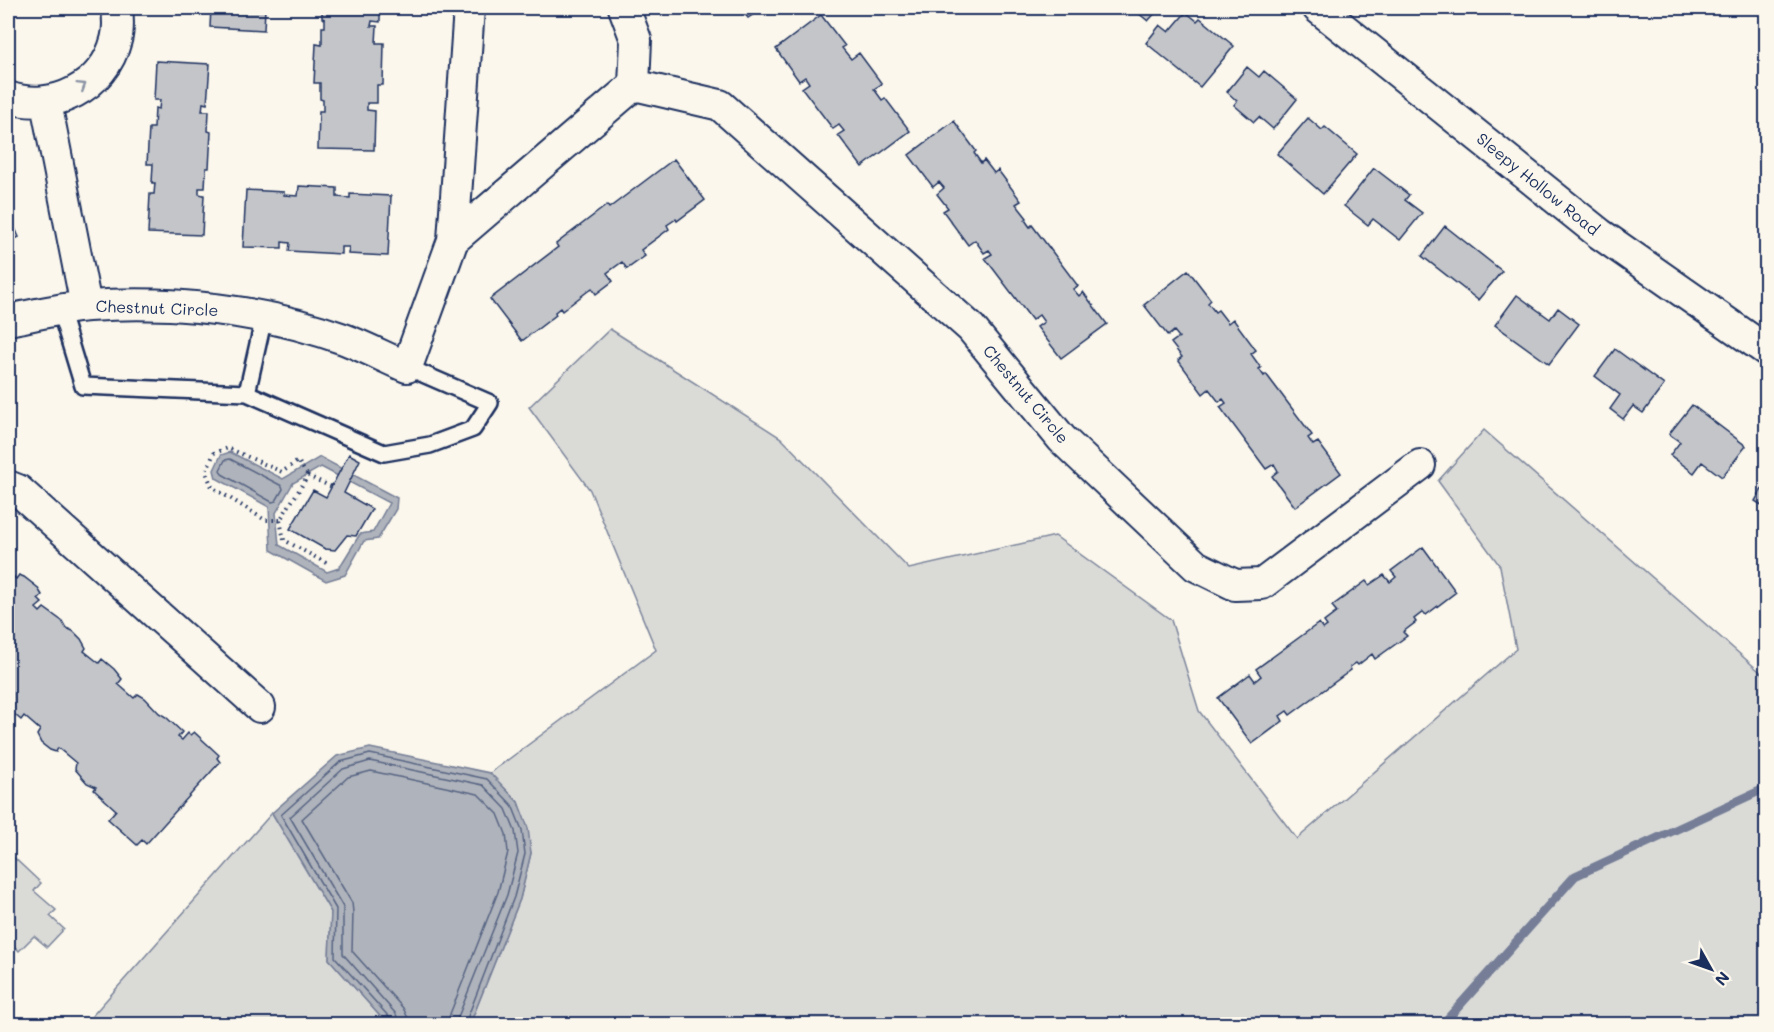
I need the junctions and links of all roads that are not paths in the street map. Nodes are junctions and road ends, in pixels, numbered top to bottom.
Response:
1 (117, 8) edge
2 (469, 8) edge
3 (624, 8) edge
4 (1318, 8) edge
5 (634, 85) junction
6 (8, 97) edge
7 (46, 103) junction
8 (453, 240) junction
9 (73, 308) junction
10 (264, 317) junction
11 (8, 320) edge
12 (1767, 350) edge
13 (406, 367) junction
14 (247, 393) junction
15 (1420, 465) dead end
16 (8, 486) edge
17 (260, 707) dead end

7 -> 1 street
2 - 8 street
3 - 5 street
4 - 12 street, Sleepy Hollow Road
5 - 8 street
5 - 15 street, Chestnut Circle
6 - 7 street
7 - 9 street, Chestnut Circle
8 - 13 street
9 - 10 street, Chestnut Circle
9 - 11 street, Chestnut Circle
9 - 14 lane
10 - 13 street, Chestnut Circle
10 - 14 lane
13 - 14 lane
16 - 17 street

